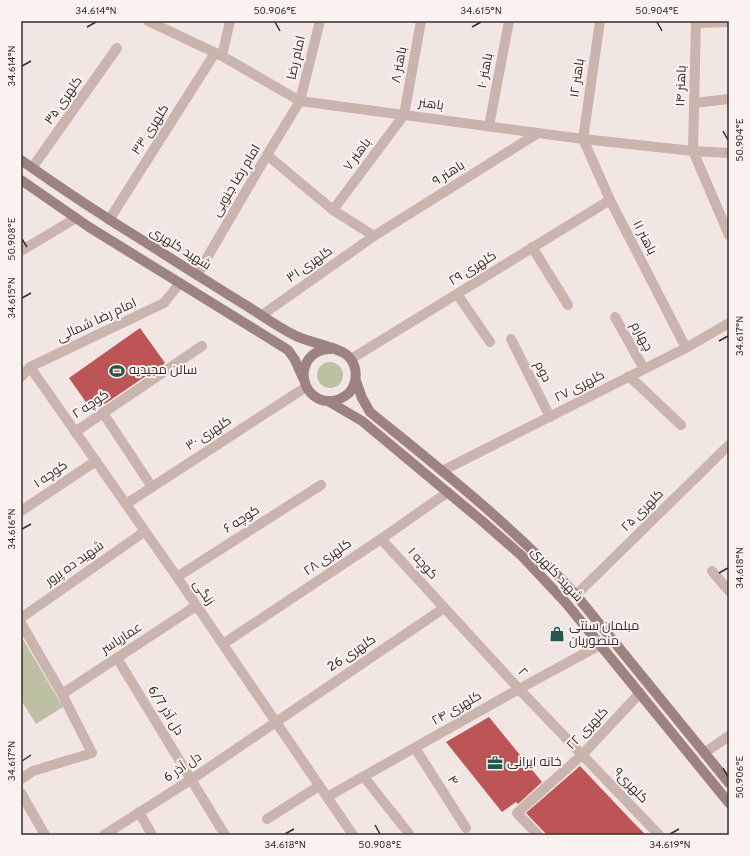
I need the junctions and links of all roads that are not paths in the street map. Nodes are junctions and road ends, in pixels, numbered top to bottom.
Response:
1 (148, 21) edge
2 (230, 21) edge
3 (320, 21) edge
4 (421, 21) edge
5 (509, 21) edge
6 (600, 21) edge
7 (696, 22) edge
8 (729, 22) edge
9 (117, 48) dead end
10 (219, 55) junction
11 (729, 99) edge
12 (300, 101) junction
13 (694, 103) junction
14 (404, 115) junction
15 (489, 126) junction
16 (538, 133) junction
17 (582, 139) junction
18 (693, 152) junction
19 (729, 153) edge
20 (267, 155) junction
21 (21, 160) edge
22 (32, 168) junction
23 (21, 180) edge
24 (610, 200) junction
25 (333, 210) junction
26 (76, 218) junction
27 (109, 220) junction
28 (729, 235) edge
29 (374, 236) junction
30 (532, 247) junction
31 (21, 251) edge
32 (197, 274) junction
33 (180, 283) junction
34 (457, 294) junction
35 (568, 305) dead end
36 (262, 315) junction
37 (615, 317) dead end
38 (729, 323) edge
39 (511, 338) dead end
40 (490, 342) dead end
41 (202, 346) dead end
42 (331, 348) junction
43 (686, 348) junction
44 (351, 359) junction
45 (30, 367) junction
46 (644, 369) junction
47 (629, 376) junction
48 (21, 377) edge
49 (356, 381) junction
50 (305, 382) junction
51 (328, 401) junction
52 (103, 413) junction
53 (550, 417) junction
54 (681, 425) dead end
55 (75, 432) junction
56 (729, 445) edge
57 (96, 460) junction
58 (442, 471) junction
59 (320, 485) dead end
60 (152, 487) junction
61 (448, 492) junction
62 (126, 504) junction
63 (21, 511) edge
64 (144, 532) junction
65 (381, 539) junction
66 (712, 571) dead end
67 (176, 577) junction
68 (729, 591) edge
69 (576, 595) junction
70 (196, 606) junction
71 (444, 608) junction
72 (21, 618) edge
73 (21, 623) edge
74 (223, 644) junction
75 (600, 645) junction
76 (117, 658) junction
77 (519, 689) junction
78 (62, 694) junction
79 (640, 694) junction
80 (275, 721) junction
81 (729, 736) edge
82 (416, 748) junction
83 (704, 753) junction
84 (582, 755) junction
85 (364, 777) junction
86 (192, 778) junction
87 (21, 779) edge
88 (729, 783) edge
89 (319, 786) junction
90 (21, 793) edge
91 (327, 797) junction
92 (729, 803) edge
93 (139, 812) junction
94 (267, 819) dead end
95 (466, 828) dead end
96 (45, 835) edge
97 (104, 835) edge
98 (152, 835) edge
99 (225, 835) edge
100 (353, 835) edge
101 (410, 835) edge
102 (538, 835) edge
103 (659, 835) edge

1 - 10 street, باهنر
2 - 10 street, کلهری ۳۳
3 - 12 street, امام رضا
4 - 14 street, باهنر ۸
5 - 15 street, باهنر ۱۰
6 - 17 street, باهنر ۱۲
7 - 8 street
7 - 13 street, باهنر ۱۴
9 - 22 street, کلهری ۳۵
10 - 12 street, باهنر
10 - 27 street, کلهری ۳۳
11 - 13 street
12 - 14 street, باهنر
12 - 20 street, امام رضا جنوبی
13 - 18 street, باهنر ۱۴
14 - 15 street, باهنر
14 - 25 street, باهنر ۷
15 - 16 street, باهنر
16 - 17 street, باهنر
16 - 29 street, باهنر ۹
17 - 18 street, باهنر
17 - 24 street, باهنر ۱۱
18 - 19 street, باهنر
18 - 28 street
20 - 25 street
20 - 32 street, امام رضا جنوبی
21 - 22 main road, شهید کلهری
22 - 27 main road, شهید کلهری
23 - 26 main road
24 - 30 street, کلهری ۲۹
24 - 43 street, باهنر ۱۱
25 - 29 street
26 - 31 street
26 - 33 main road
27 - 32 main road, شهید کلهری
29 - 36 street, کلهری ۳۱
30 - 34 street, کلهری ۲۹
30 - 35 street
32 - 36 main road, شهید کلهری
33 - 45 street, امام رضا شمالی
33 - 50 main road
34 - 40 street
34 - 44 street, کلهری ۲۹
36 - 42 main road, شهید کلهری
37 - 46 street, چهارم
38 - 43 street, کلهری ۲۷
39 - 53 street, دوم
41 - 52 street, ۲ کوچه
42 - 44 main road
42 - 50 main road
43 - 46 street, کلهری ۲۷
44 - 49 main road
45 - 48 street, امام رضا شمالی
45 - 55 street, زنگی
46 - 47 street, کلهری ۲۷
47 - 53 street, کلهری ۲۷
47 - 54 street
49 - 51 main road
49 - 58 main road, شهید کلهری
50 - 51 main road
50 - 60 street, کلهری ۳۰
51 - 61 main road, شهید کلهری
52 - 55 street, ۲ کوچه
52 - 60 street
53 - 58 street, کلهری ۲۷
55 - 57 street, زنگی
56 - 69 street, کلهری ۲۵
57 - 62 street, زنگی
57 - 63 street, ۱ کوچه
58 - 69 main road, شهید کلهری
59 - 67 street, ۶ کوچه
60 - 62 street, کلهری ۳۰
61 - 65 street, کلهری ۲۸
61 - 75 main road, شهید کلهری
62 - 64 street, زنگی
64 - 67 street, زنگی
64 - 72 street, شهید ده پرور
65 - 71 street, ۱ کوچه
65 - 74 street, کلهری ۲۸
66 - 68 street
67 - 70 street, زنگی
69 - 83 main road, شهید کلهری
70 - 74 street, زنگی
70 - 76 street, عماریاسر
71 - 77 street, ۲
71 - 80 street, کلهری 26
73 - 78 street
74 - 80 street, زنگی
75 - 77 street, کلهری ۲۴
75 - 79 main road, شهید کلهری
76 - 78 street, عماریاسر
76 - 86 street, دل آذر 6/7
77 - 82 street, کلهری ۲۴
77 - 84 street, ۲
78 - 87 street
79 - 84 street, کلهری ۲۲
79 - 92 main road, شهید کلهری
80 - 86 street, دل آذر 6
80 - 89 street, زنگی
81 - 83 street
82 - 85 street, کلهری ۲۴
82 - 95 street, ۴
83 - 88 main road, شهید کلهری
84 - 102 street, کلهری ۲۲
84 - 103 street, کلهری۹
85 - 91 street, کلهری ۲۴
85 - 101 street
86 - 93 street, دل آذر 6
86 - 99 street, دل آذر 6/7
89 - 91 street, زنگی
89 - 94 street
90 - 96 street
91 - 100 street, زنگی
93 - 97 street, دل آذر 6
93 - 98 street

